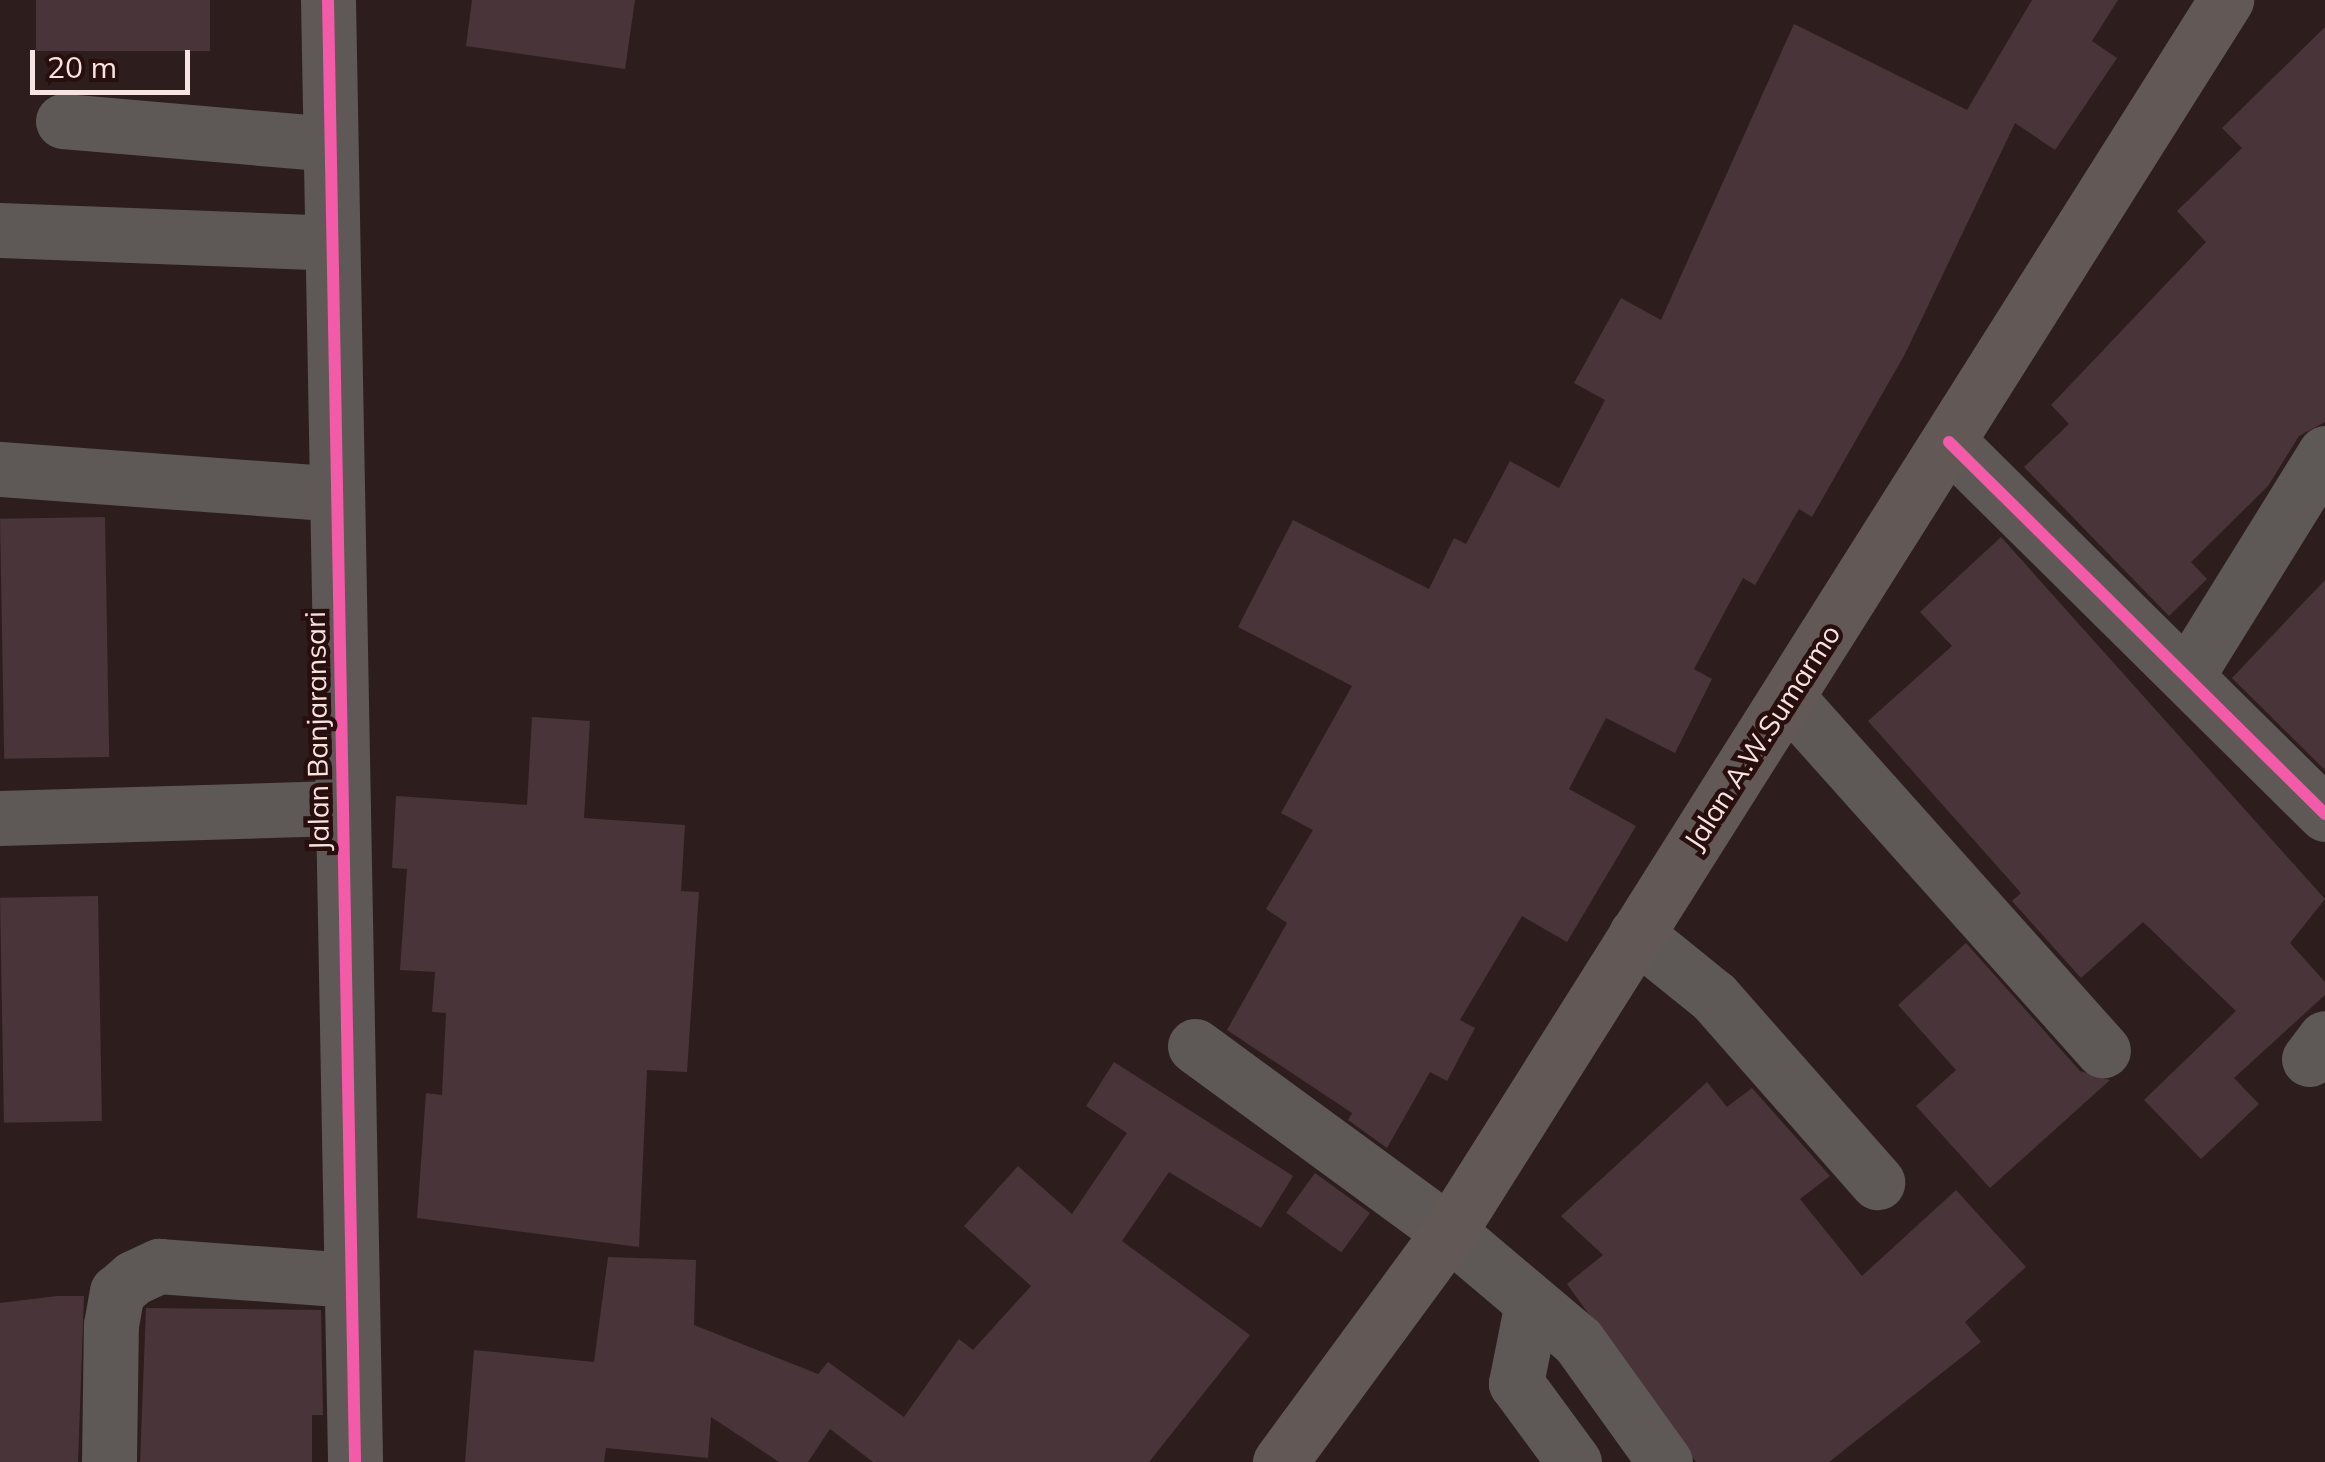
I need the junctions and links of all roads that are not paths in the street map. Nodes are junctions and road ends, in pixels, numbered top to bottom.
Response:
1 (328, 0) edge
2 (2226, 0) edge
3 (64, 121) dead end
4 (330, 144) junction
5 (0, 230) edge
6 (332, 243) junction
7 (1949, 442) junction
8 (2325, 453) edge
9 (0, 469) edge
10 (337, 494) junction
11 (2188, 674) junction
12 (1787, 697) junction
13 (343, 808) junction
14 (2325, 814) edge
15 (0, 818) edge
16 (1636, 934) junction
17 (1195, 1046) dead end
18 (2103, 1050) dead end
19 (1878, 1182) dead end
20 (1450, 1232) junction
21 (351, 1280) junction
22 (1532, 1304) junction
23 (109, 1462) edge
24 (355, 1462) edge
25 (1280, 1462) edge
26 (1574, 1462) edge
27 (1665, 1462) edge

1 - 4 street, Jalan Banjaransari
2 - 7 main road, Jalan A.W.Sumarmo
3 - 4 street
4 - 6 street, Jalan Banjaransari
5 - 6 street
6 - 10 street, Jalan Banjaransari
7 - 11 street
7 - 12 main road, Jalan A.W.Sumarmo
8 - 11 street
9 - 10 street
10 - 13 street, Jalan Banjaransari
11 - 14 street
12 - 16 main road, Jalan A.W.Sumarmo
12 - 18 street
13 - 15 street
13 - 21 street, Jalan Banjaransari
16 - 19 street
16 - 20 main road, Jalan A.W.Sumarmo
17 - 20 street
20 - 22 street
20 - 25 main road, Jalan A.W.Sumarmo
21 - 23 street
21 - 24 street, Jalan Banjaransari
22 - 26 street
22 - 27 street

